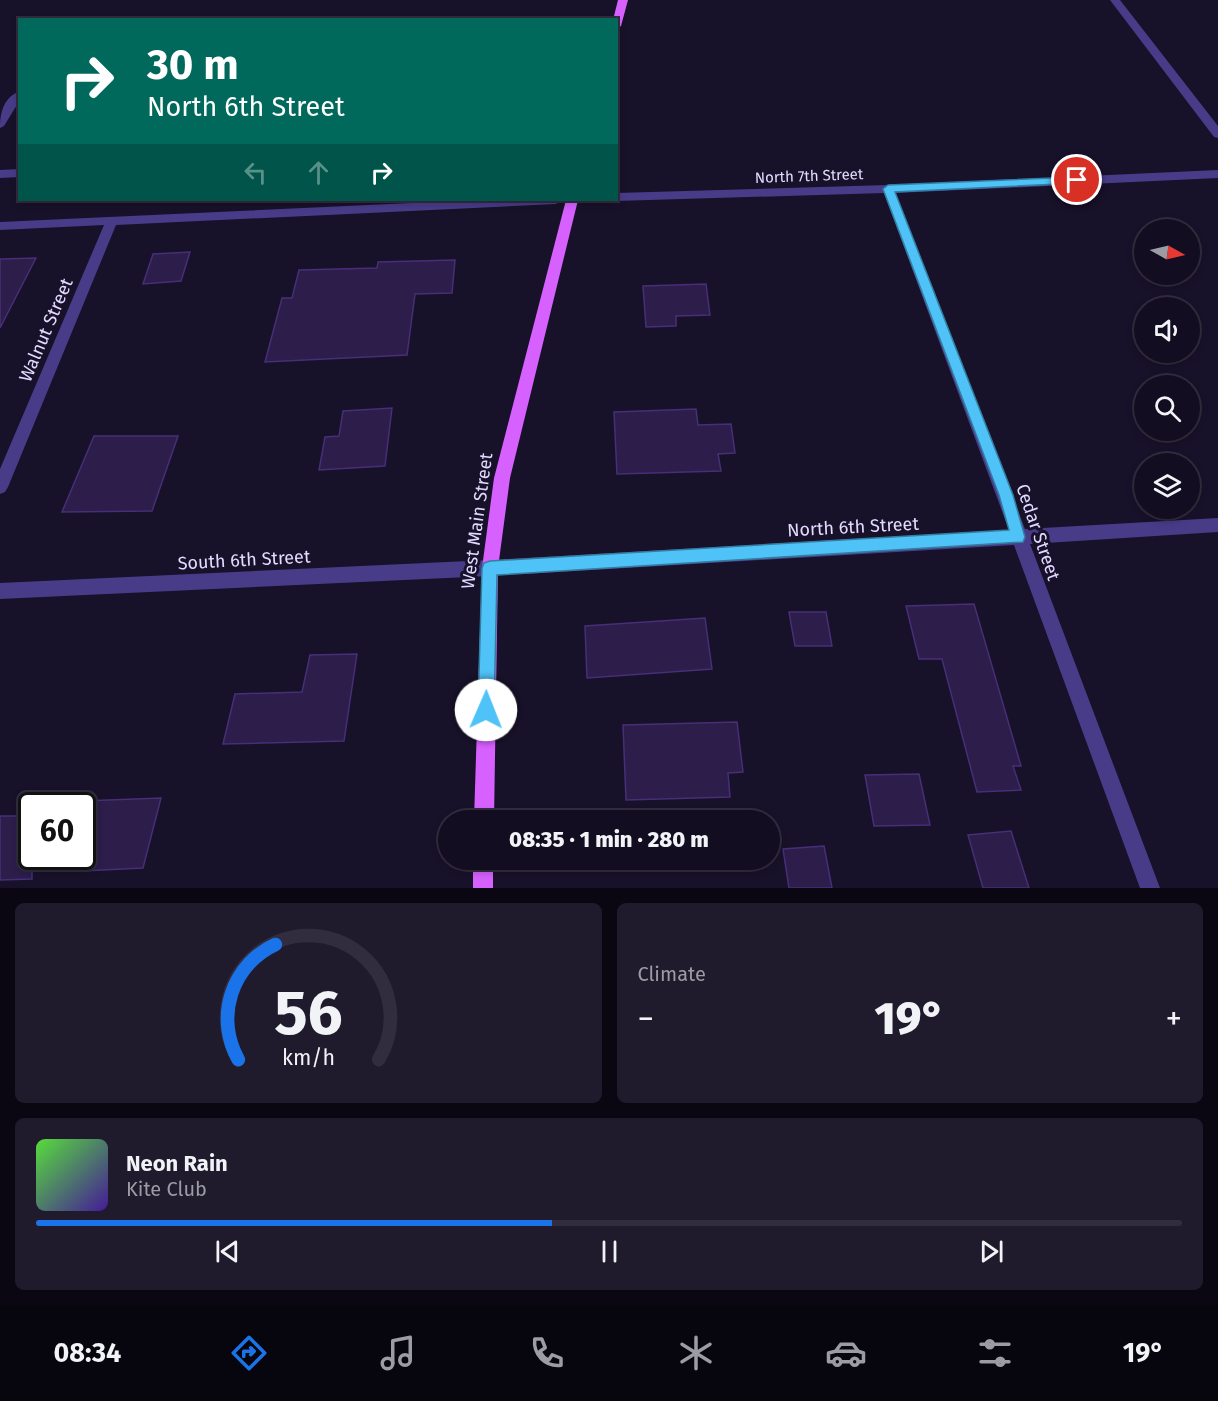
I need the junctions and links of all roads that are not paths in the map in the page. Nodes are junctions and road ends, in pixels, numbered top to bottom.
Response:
1 (623, 0) edge
2 (1115, 0) edge
3 (618, 19) edge
4 (18, 96) edge
5 (0, 124) edge
6 (1218, 134) edge
7 (18, 173) edge
8 (0, 174) edge
9 (1218, 174) edge
10 (888, 189) junction
11 (618, 197) edge
12 (536, 201) edge
13 (572, 201) edge
14 (112, 220) junction
15 (0, 226) edge
16 (0, 487) edge
17 (1218, 525) edge
18 (1018, 537) junction
19 (490, 568) junction
20 (0, 591) edge
21 (484, 810) edge
22 (483, 870) edge
23 (483, 888) edge
24 (1150, 888) edge

1 - 3 main road
2 - 6 street
4 - 5 street
7 - 8 street
9 - 10 street, North 7th Street
10 - 11 street, North 7th Street
10 - 18 street, Cedar Street
12 - 14 street
13 - 19 main road, West Main Street
14 - 15 street
14 - 16 street, Walnut Street
17 - 18 street, North 6th Street
18 - 19 street, North 6th Street
18 - 24 street, Cedar Street
19 - 20 street, South 6th Street
19 - 21 main road, West Main Street
22 - 23 main road

